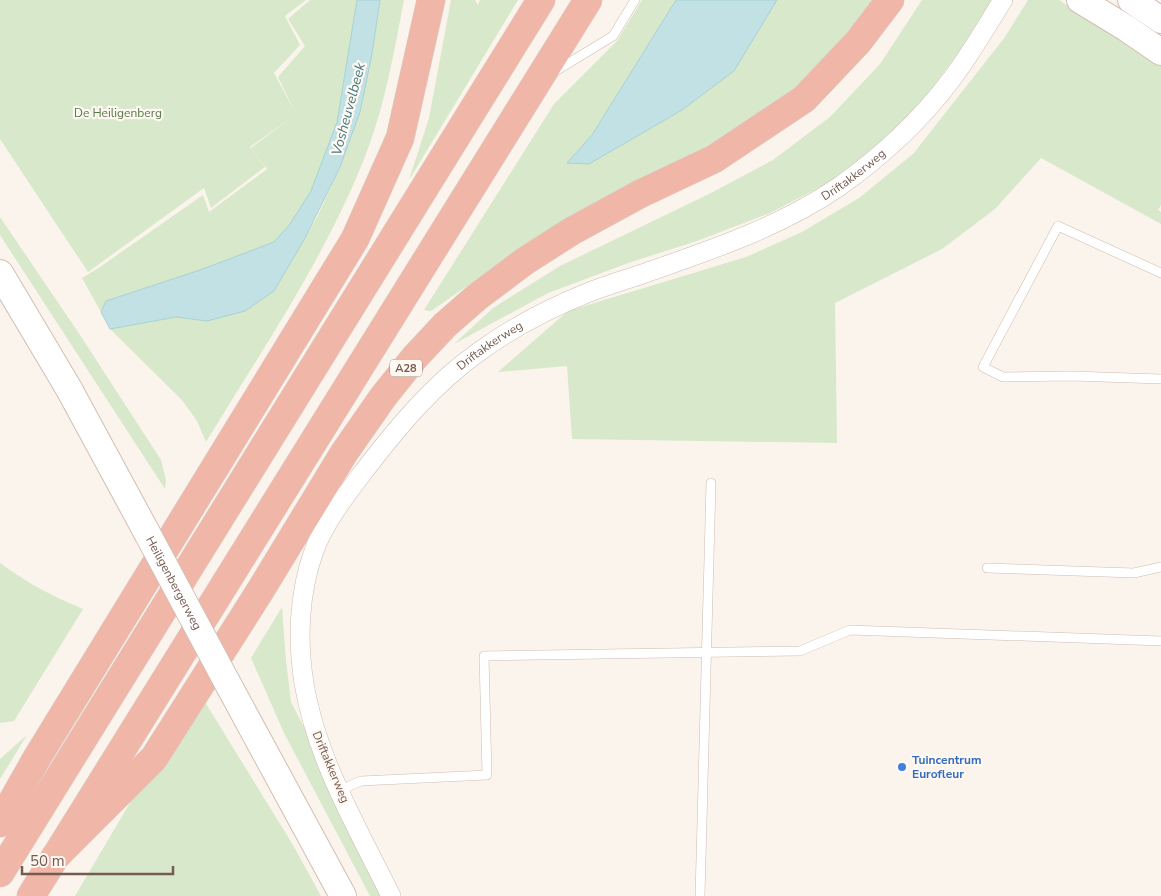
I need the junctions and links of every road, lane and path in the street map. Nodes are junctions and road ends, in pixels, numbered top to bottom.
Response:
1 (431, 0) edge
2 (541, 0) edge
3 (588, 0) edge
4 (635, 0) edge
5 (890, 0) edge
6 (1003, 0) edge
7 (1080, 0) edge
8 (1131, 0) edge
9 (1161, 20) edge
10 (1161, 52) edge
11 (537, 83) junction
12 (0, 273) edge
13 (1161, 273) edge
14 (1161, 379) edge
15 (711, 482) dead end
16 (1161, 567) edge
17 (987, 568) dead end
18 (1161, 641) edge
19 (706, 652) junction
20 (340, 790) junction
21 (0, 823) edge
22 (55, 857) junction
23 (0, 873) edge
24 (31, 896) edge
25 (343, 896) edge
26 (390, 896) edge
27 (700, 896) edge

1 - 21 highway
2 - 23 highway
3 - 11 highway, A28
4 - 11 lane
5 - 22 highway, A28
6 - 20 street, Driftakkerweg
7 - 10 main road
8 - 9 main road
11 - 22 highway, A28
12 - 25 main road, Heiligenbergerweg, bridge
13 - 14 lane
15 - 19 lane
16 - 17 lane
18 - 19 lane
19 - 20 lane
19 - 27 lane
20 - 26 street, Driftakkerweg
22 - 24 highway, A28

